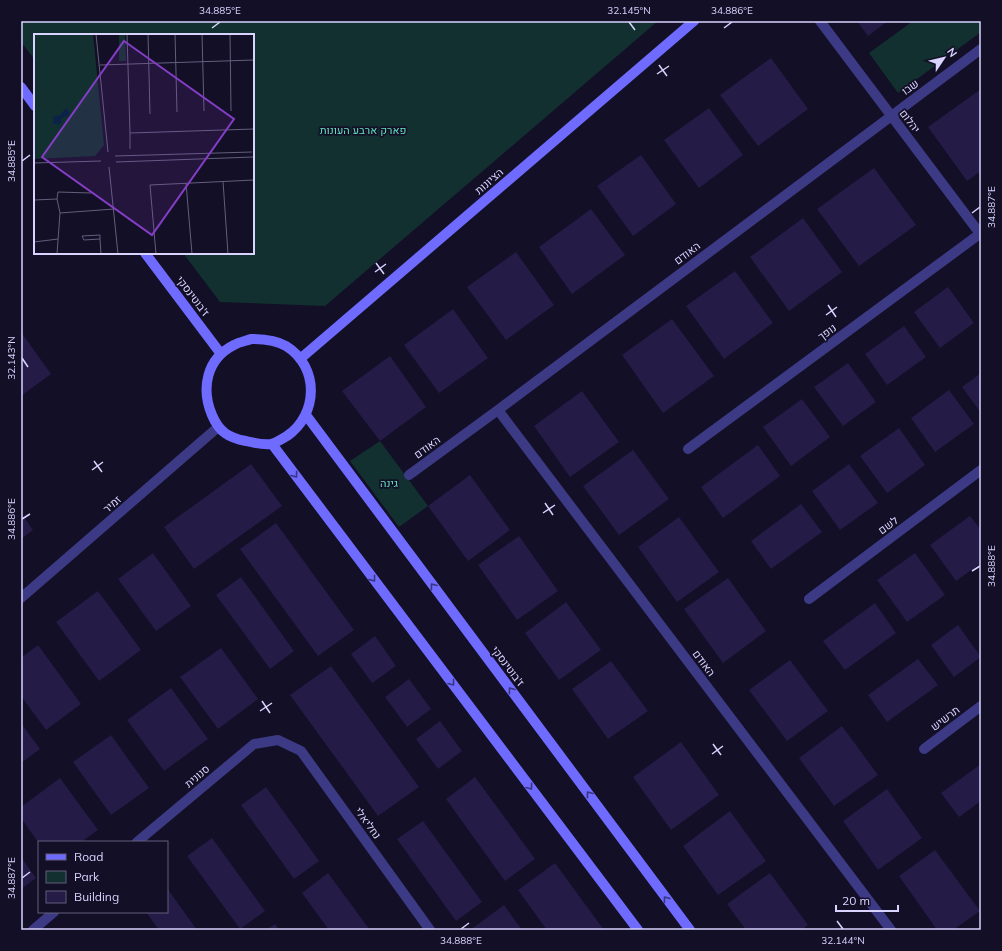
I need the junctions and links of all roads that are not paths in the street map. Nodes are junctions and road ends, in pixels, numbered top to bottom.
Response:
1 (694, 21) edge
2 (820, 21) edge
3 (981, 49) edge
4 (21, 87) edge
5 (34, 105) edge
6 (891, 115) junction
7 (981, 234) edge
8 (146, 254) edge
9 (221, 354) junction
10 (300, 359) junction
11 (498, 410) junction
12 (306, 415) junction
13 (217, 428) junction
14 (272, 444) junction
15 (688, 449) dead end
16 (981, 470) edge
17 (409, 475) dead end
18 (21, 598) edge
19 (809, 599) dead end
20 (981, 706) edge
21 (278, 740) joint
22 (924, 749) dead end
23 (139, 841) edge
24 (53, 913) edge
25 (33, 930) edge
26 (430, 930) edge
27 (638, 930) edge
28 (690, 930) edge
29 (891, 930) edge

1 - 10 street, הציונות
2 - 6 street, יהלום
3 - 6 street, שבו
4 - 5 street
6 - 7 street, יהלום
6 - 11 street, האודם
7 - 15 street, נופך
8 - 9 street, ז'בוטינסקי
9 - 10 street
9 - 13 street
10 - 12 street
11 - 17 street, האודם
11 - 29 street, האודם
12 - 14 street
28 -> 12 street, ז'בוטינסקי
13 - 14 street
13 - 18 street, זמיר
14 -> 27 street
16 - 19 street, לשם
20 - 22 street, תרשיש
21 - 23 street, סנונית
21 - 26 street, נחליאלי
24 - 25 street

